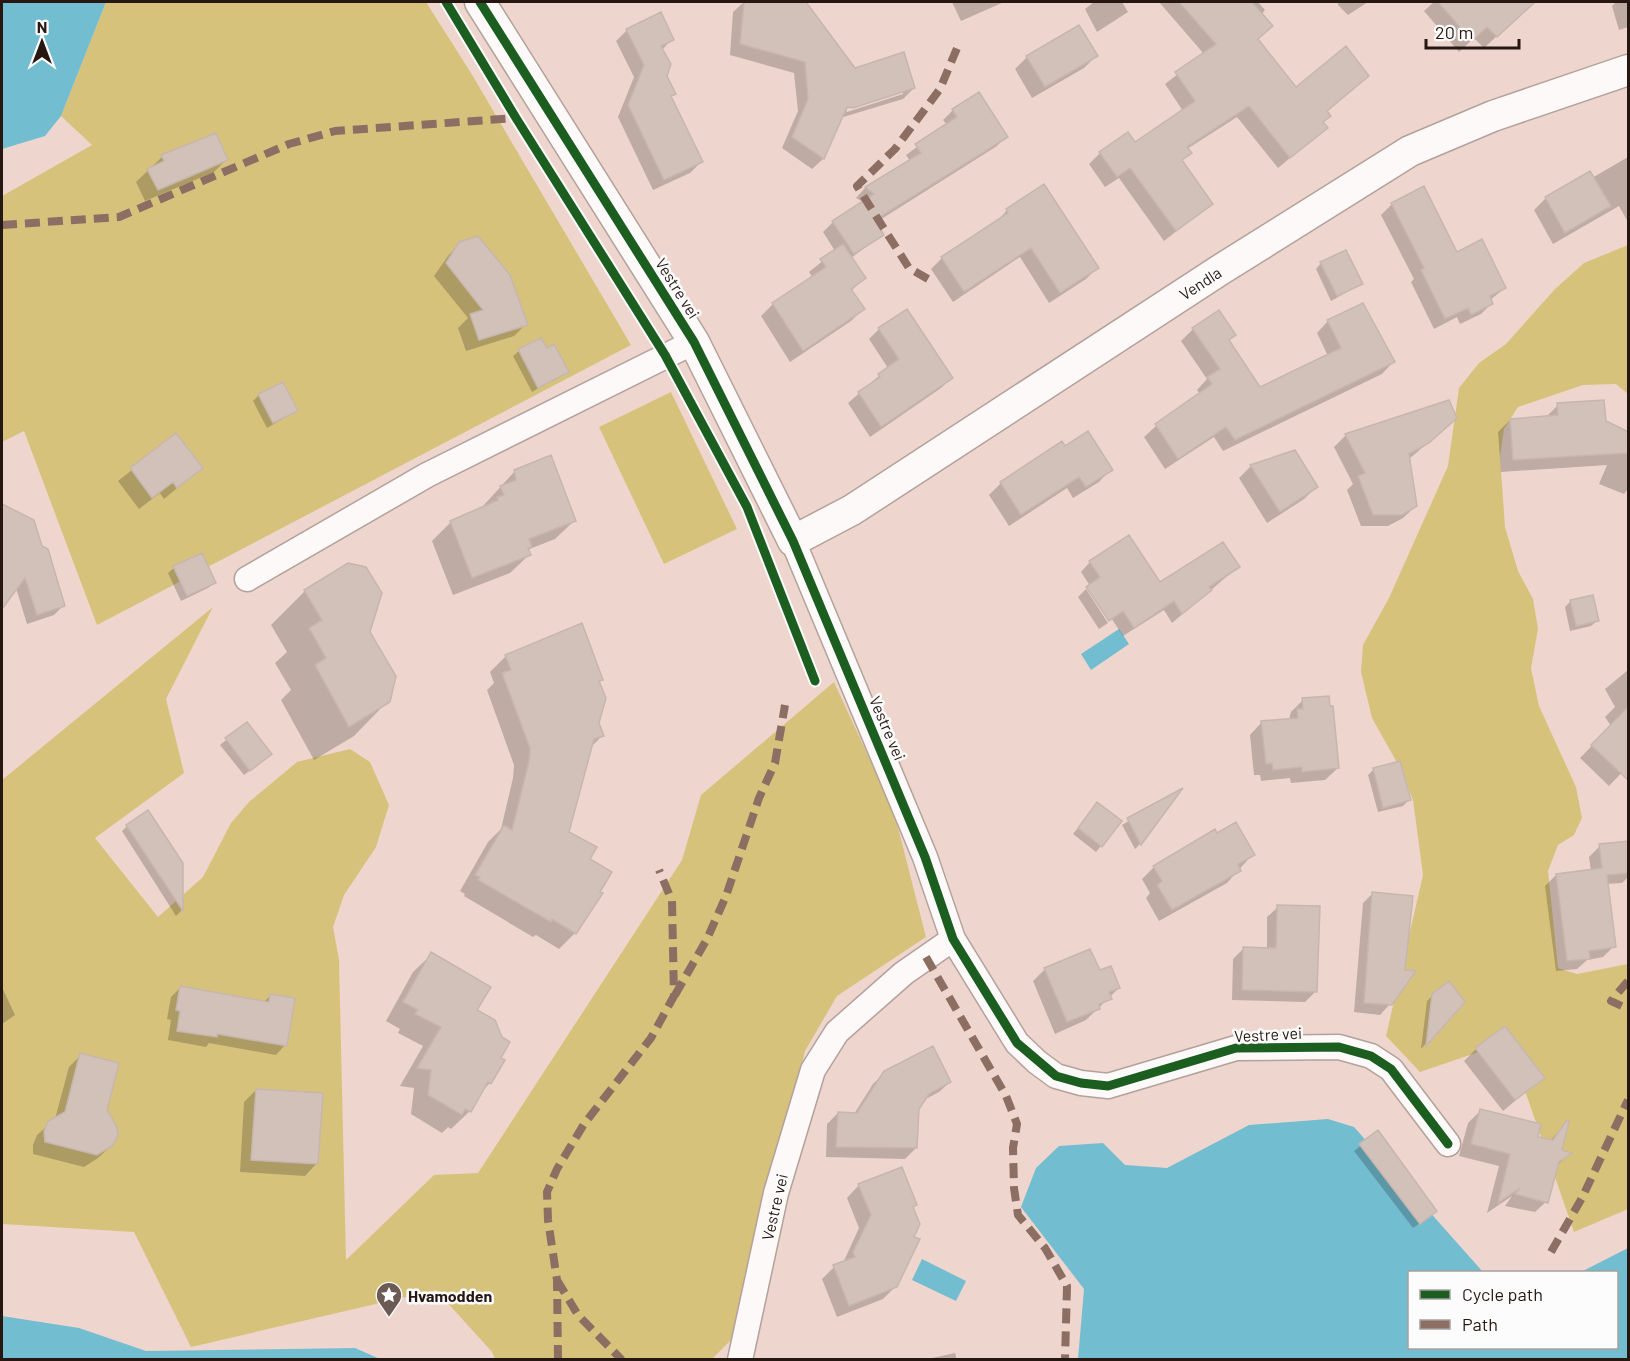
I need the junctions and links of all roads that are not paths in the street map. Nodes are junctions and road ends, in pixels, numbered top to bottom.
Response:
1 (480, 2) edge
2 (1629, 70) edge
3 (694, 342) junction
4 (793, 541) junction
5 (247, 579) dead end
6 (953, 939) junction
7 (1448, 1144) dead end
8 (740, 1359) edge

1 - 3 street, Vestre vei
2 - 4 street, Vendla
3 - 4 street, Vestre vei
3 - 5 street, Vestre vei
4 - 6 street, Vestre vei
6 - 7 street, Vestre vei
6 - 8 street, Vestre vei

